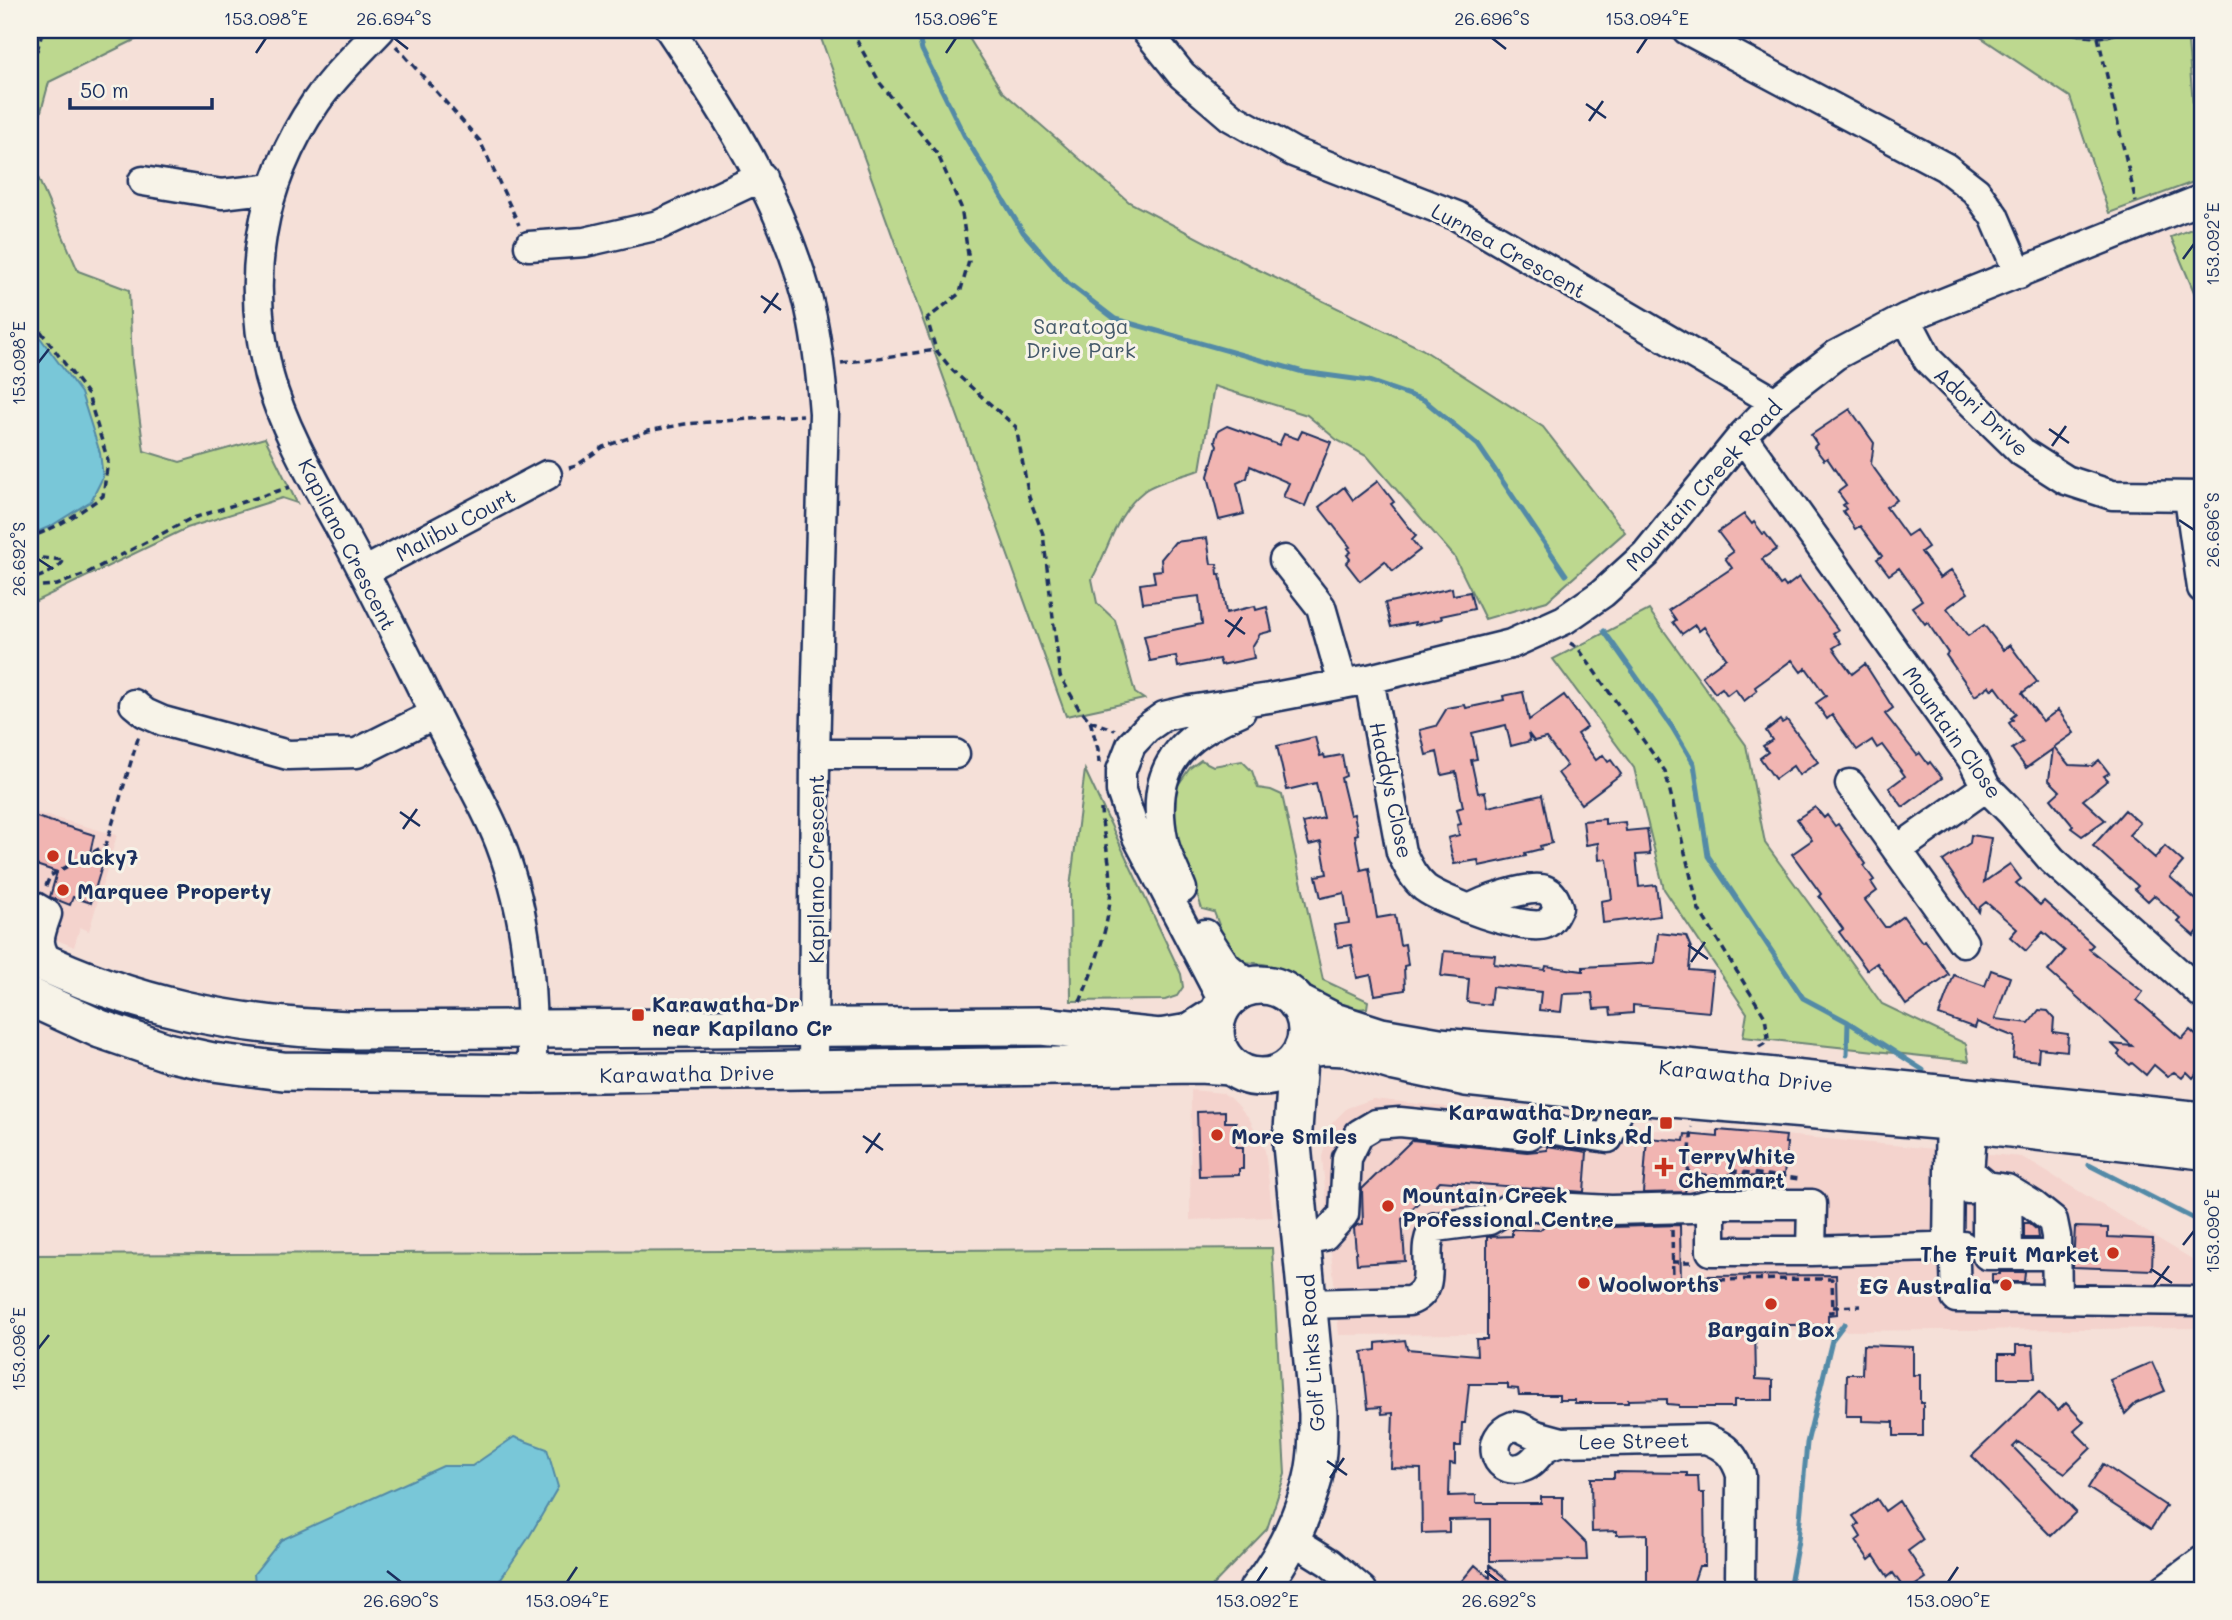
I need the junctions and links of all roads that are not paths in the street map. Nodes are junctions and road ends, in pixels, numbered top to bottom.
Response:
1 (670, 30) edge
2 (1146, 30) edge
3 (1687, 30) edge
4 (385, 35) edge
5 (761, 177) junction
6 (143, 181) dead end
7 (273, 188) junction
8 (222, 194) junction
9 (2202, 199) edge
10 (264, 218) junction
11 (529, 246) road end
12 (2018, 274) junction
13 (1906, 318) junction
14 (1774, 402) junction
15 (1742, 436) junction
16 (547, 475) road end
17 (2196, 497) edge
18 (1284, 561) dead end
19 (364, 572) junction
20 (2202, 588) edge
21 (1356, 682) junction
22 (1269, 698) junction
23 (140, 709) road end
24 (435, 713) junction
25 (815, 754) junction
26 (955, 754) dead end
27 (1850, 784) dead end
28 (1986, 787) junction
29 (1897, 850) junction
30 (30, 904) edge
31 (1470, 909) dead end
32 (1962, 942) dead end
33 (40, 961) edge
34 (2202, 994) edge
35 (30, 997) edge
36 (1231, 1001) junction
37 (1297, 1003) junction
38 (164, 1006) junction
39 (814, 1027) junction
40 (532, 1029) junction
41 (145, 1046) junction
42 (1300, 1054) junction
43 (813, 1071) junction
44 (1245, 1072) junction
45 (532, 1074) junction
46 (1624, 1094) junction
47 (1972, 1109) junction
48 (2202, 1121) edge
49 (1292, 1145) junction
50 (2202, 1150) edge
51 (1976, 1191) junction
52 (1711, 1204) junction
53 (1301, 1240) junction
54 (1811, 1251) junction
55 (1955, 1253) junction
56 (2032, 1255) junction
57 (2057, 1299) junction
58 (2202, 1301) edge
59 (1309, 1304) junction
60 (1562, 1442) dead end
61 (1290, 1538) junction
62 (2202, 1561) edge
63 (1258, 1590) edge
64 (1362, 1590) edge
65 (1737, 1590) edge
66 (2163, 1590) edge

1 - 5 street, Kapilano Crescent
2 - 14 street, Lurnea Crescent
3 - 12 street
4 - 7 street, Kapilano Crescent
5 - 11 street
5 - 25 street, Kapilano Crescent
6 - 8 street
7 - 8 street
7 - 10 street, Kapilano Crescent
8 - 10 street
9 - 12 street, Mountain Creek Road
10 - 19 street, Kapilano Crescent
12 - 13 street, Mountain Creek Road
13 - 14 street, Mountain Creek Road
13 - 17 street, Adori Drive
14 - 15 street, Mountain Creek Road
15 - 21 street, Mountain Creek Road
15 - 28 street, Mountain Close
16 - 19 street, Malibu Court
17 - 20 street
18 - 21 street, Haddys Close
19 - 24 street, Kapilano Crescent
21 - 22 street, Mountain Creek Road
21 - 31 street, Haddys Close
22 - 36 street, Mountain Creek Road
22 - 36 street, Mountain Creek Road
23 - 24 street
24 - 40 street, Kapilano Crescent
25 - 26 street
25 - 39 street, Kapilano Crescent
27 - 29 street
28 - 29 street
28 - 34 street, Mountain Close
29 - 32 street
30 - 33 street
33 - 38 main road
35 - 41 main road, Karawatha Drive
36 - 37 main road
36 - 39 main road
36 - 44 main road
37 - 42 main road
37 - 47 main road, Karawatha Drive
38 - 40 main road
38 - 41 street
39 - 40 main road
39 - 43 street, Kapilano Crescent
40 - 45 street, Kapilano Crescent
41 - 45 main road, Karawatha Drive
42 - 44 main road
42 - 46 main road, Karawatha Drive
42 - 49 main road, Golf Links Road
43 - 44 main road, Karawatha Drive
43 - 45 main road, Karawatha Drive
44 - 49 main road, Golf Links Road
46 - 47 main road, Karawatha Drive
46 - 53 street
47 - 48 main road, Karawatha Drive
47 - 50 main road, Karawatha Drive
47 - 51 street
47 - 51 street
49 - 53 main road, Golf Links Road
51 - 55 street
51 - 56 street
51 - 56 street
52 - 54 street
52 - 54 street
52 - 59 street
53 - 59 main road, Golf Links Road
54 - 55 street
55 - 57 street
56 - 57 street
57 - 58 street
59 - 61 main road, Golf Links Road
60 - 65 street, Lee Street
61 - 63 main road, Golf Links Road
61 - 64 street
62 - 66 street

